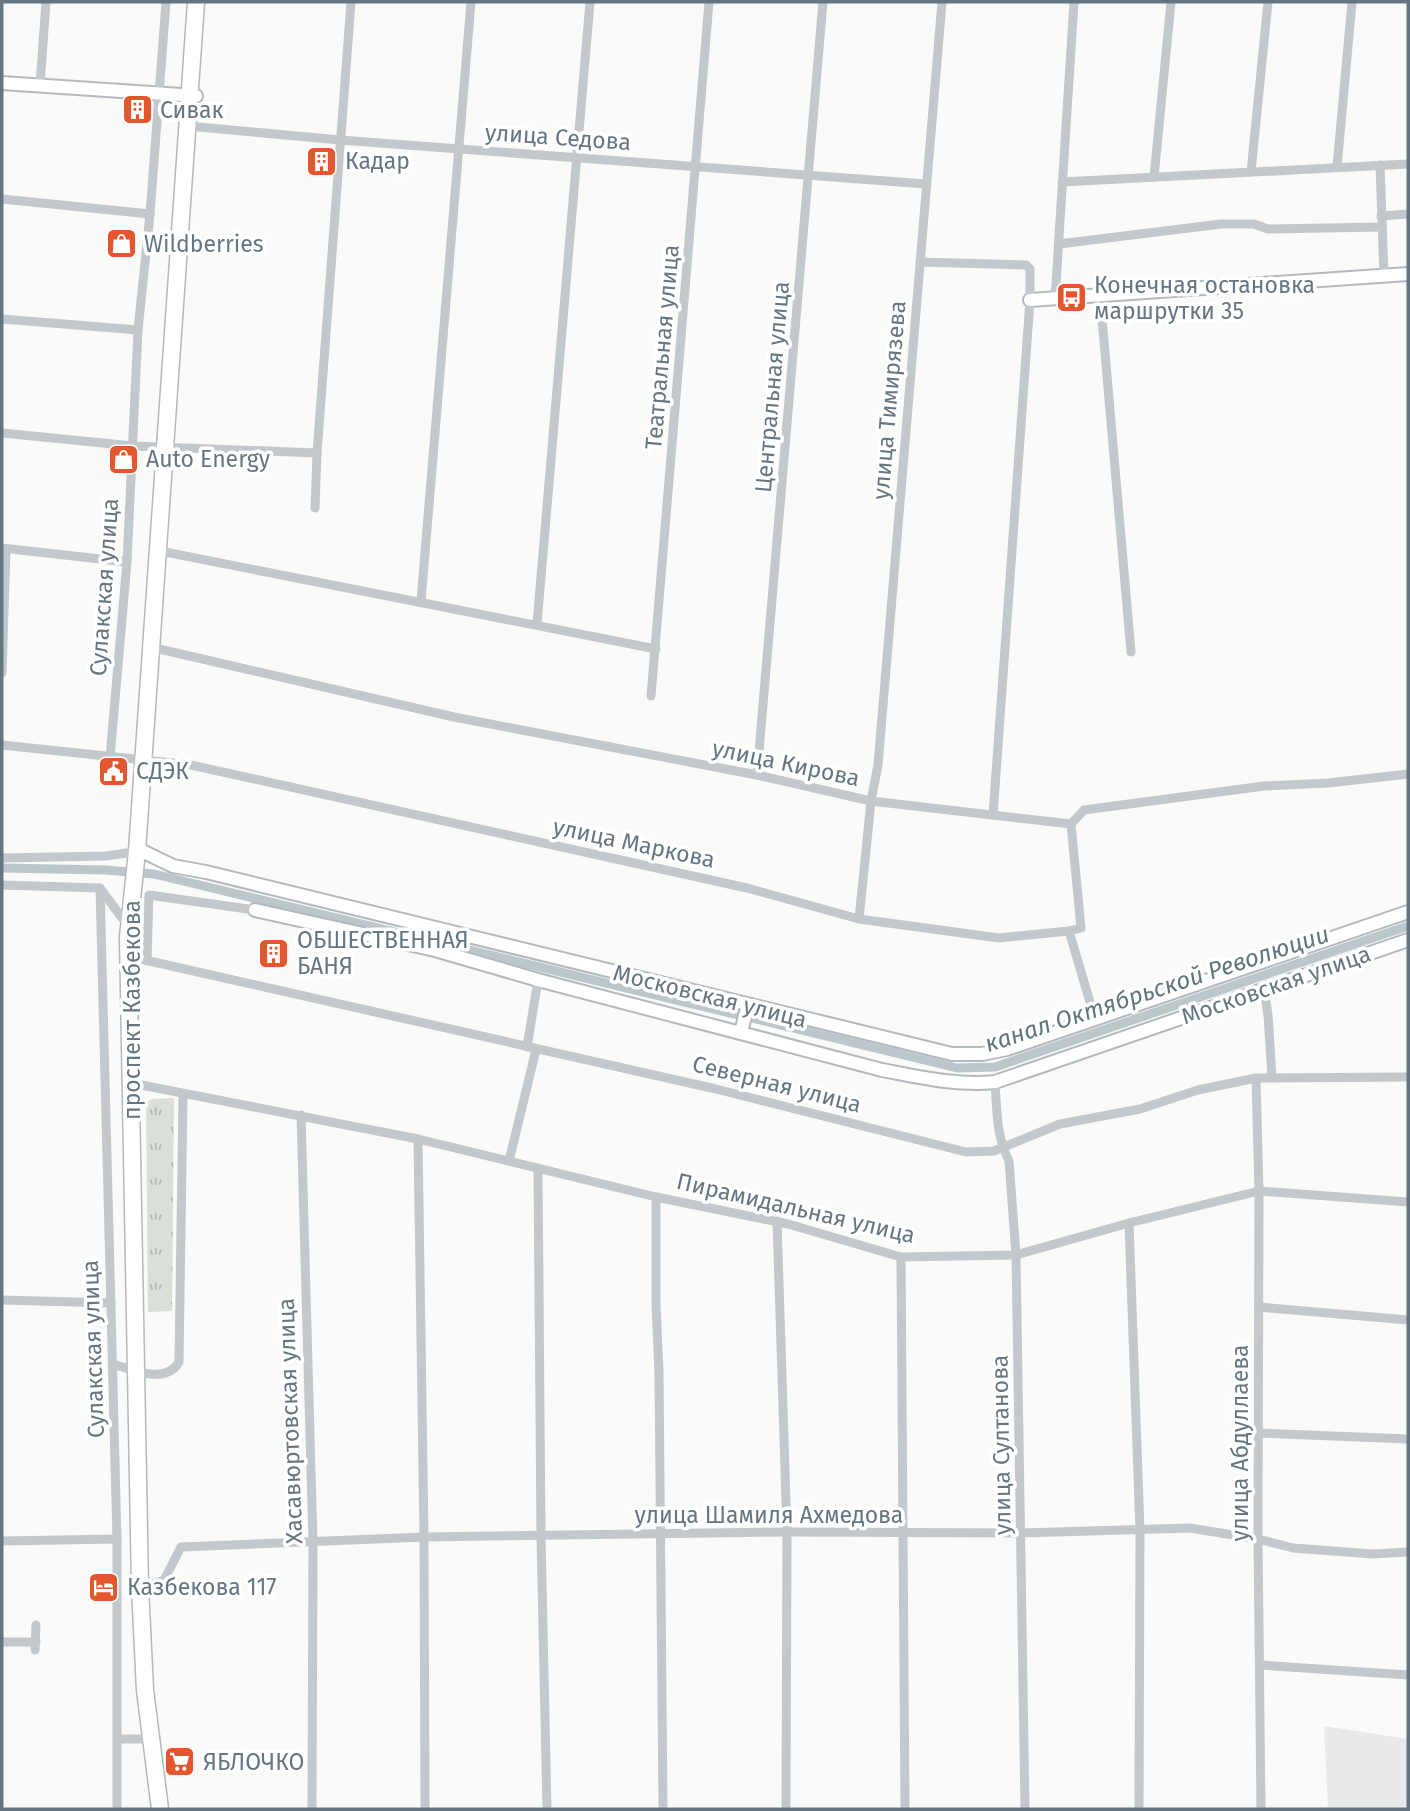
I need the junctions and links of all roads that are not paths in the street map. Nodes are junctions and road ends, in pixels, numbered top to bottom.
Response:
1 (46, 2) edge
2 (166, 2) edge
3 (196, 2) edge
4 (203, 2) edge
5 (351, 2) edge
6 (471, 2) edge
7 (590, 2) edge
8 (709, 2) edge
9 (823, 2) edge
10 (942, 2) edge
11 (1074, 2) edge
12 (1171, 2) edge
13 (1268, 2) edge
14 (1352, 2) edge
15 (2, 83) edge
16 (40, 85) junction
17 (160, 94) junction
18 (193, 96) junction
19 (190, 126) junction
20 (340, 140) junction
21 (460, 149) junction
22 (577, 157) junction
23 (1408, 164) edge
24 (1380, 165) junction
25 (696, 167) junction
26 (1337, 167) junction
27 (1251, 172) junction
28 (809, 176) junction
29 (1154, 177) junction
30 (1062, 182) junction
31 (926, 184) junction
32 (2, 199) edge
33 (150, 214) junction
34 (1408, 214) edge
35 (1381, 216) junction
36 (1382, 227) junction
37 (1059, 244) junction
38 (920, 262) junction
39 (1408, 273) edge
40 (1384, 275) junction
41 (1100, 296) junction
42 (1055, 298) junction
43 (1030, 299) junction
44 (2, 319) edge
45 (138, 330) junction
46 (2, 433) edge
47 (133, 446) junction
48 (168, 447) junction
49 (317, 453) junction
50 (315, 508) dead end
51 (4, 549) edge
52 (165, 552) junction
53 (127, 562) junction
54 (421, 601) junction
55 (537, 624) junction
56 (159, 649) junction
57 (656, 649) junction
58 (1131, 652) dead end
59 (2, 673) edge
60 (651, 696) dead end
61 (2, 745) edge
62 (110, 757) junction
63 (146, 761) junction
64 (1408, 774) edge
65 (757, 775) junction
66 (871, 801) junction
67 (993, 815) junction
68 (1071, 824) junction
69 (2, 858) edge
70 (139, 858) junction
71 (2, 885) edge
72 (100, 888) junction
73 (254, 910) joint
74 (1408, 912) edge
75 (859, 919) junction
76 (133, 921) junction
77 (1069, 932) junction
78 (1408, 940) edge
79 (141, 959) junction
80 (538, 980) junction
81 (1264, 989) junction
82 (748, 1006) junction
83 (1095, 1018) junction
84 (741, 1032) junction
85 (531, 1049) junction
86 (1272, 1077) junction
87 (1408, 1077) edge
88 (1256, 1078) junction
89 (995, 1082) junction
90 (134, 1084) junction
91 (183, 1095) junction
92 (300, 1115) junction
93 (418, 1139) junction
94 (1002, 1148) junction
95 (509, 1161) junction
96 (538, 1168) junction
97 (1259, 1191) junction
98 (656, 1196) junction
99 (1408, 1202) edge
100 (776, 1221) junction
101 (1129, 1223) junction
102 (1016, 1255) junction
103 (901, 1257) junction
104 (2, 1300) edge
105 (111, 1303) junction
106 (1259, 1307) junction
107 (1408, 1320) edge
108 (113, 1364) junction
109 (140, 1373) junction
110 (1259, 1433) junction
111 (1408, 1439) edge
112 (1140, 1531) junction
113 (787, 1532) junction
114 (1022, 1533) junction
115 (660, 1534) junction
116 (904, 1534) junction
117 (424, 1537) junction
118 (541, 1537) junction
119 (117, 1539) junction
120 (1258, 1539) junction
121 (2, 1541) edge
122 (313, 1542) junction
123 (1408, 1552) edge
124 (149, 1586) junction
125 (36, 1625) dead end
126 (2, 1642) edge
127 (1260, 1665) junction
128 (1408, 1675) edge
129 (118, 1739) junction
130 (144, 1739) dead end
131 (117, 1809) edge
132 (160, 1809) edge
133 (166, 1809) edge
134 (312, 1809) edge
135 (425, 1809) edge
136 (547, 1809) edge
137 (663, 1809) edge
138 (786, 1809) edge
139 (905, 1809) edge
140 (1025, 1809) edge
141 (1139, 1809) edge
142 (1261, 1809) edge

1 - 16 street
2 - 17 street, Сулакская улица
3 - 18 highway, проспект Казбекова
4 - 18 highway, проспект Казбекова
5 - 20 street
6 - 21 street
7 - 22 street
8 - 25 street, Театральная улица
9 - 28 street, Центральная улица
10 - 31 street, улица Тимирязева
11 - 30 street
12 - 29 street
13 - 27 street
14 - 26 street
15 - 16 main road
16 - 17 main road
17 - 18 main road
17 - 33 street, Сулакская улица
18 - 19 highway, проспект Казбекова
19 - 20 street, улица Седова
19 - 48 highway, проспект Казбекова
20 - 21 street, улица Седова
20 - 49 street
21 - 22 street, улица Седова
21 - 54 street
22 - 25 street, улица Седова
22 - 55 street
23 - 24 street
24 - 26 street
24 - 35 street
25 - 28 street, улица Седова
25 - 57 street, Театральная улица
26 - 27 street
27 - 29 street
28 - 31 street, улица Седова
28 - 65 street, Центральная улица
29 - 30 street
30 - 37 street
31 - 38 street, улица Тимирязева
32 - 33 street
33 - 45 street, Сулакская улица
34 - 35 street
35 - 36 street
36 - 37 street
36 - 40 street
37 - 42 street
38 - 43 street
38 - 66 street, улица Тимирязева
39 - 40 main road
40 - 41 main road
41 - 42 main road
41 - 58 street
42 - 43 main road
43 - 67 street
44 - 45 street
45 - 47 street, Сулакская улица
46 - 47 street
47 - 48 street
47 - 53 street, Сулакская улица
48 - 49 street
48 - 52 highway, проспект Казбекова
48 - 63 highway, проспект Казбекова
49 - 50 street
51 - 53 street
51 - 59 street
52 - 54 street
52 - 56 highway, проспект Казбекова
53 - 62 street, Сулакская улица
54 - 55 street
55 - 57 street
56 - 63 highway, проспект Казбекова
56 - 65 street, улица Кирова
57 - 60 street, Театральная улица
61 - 62 street, улица Маркова
62 - 63 street, улица Маркова
63 - 70 highway, проспект Казбекова
63 - 75 street, улица Маркова
64 - 68 street
65 - 66 street, улица Кирова
66 - 67 street, улица Кирова
66 - 75 street, улица Тимирязева
67 - 68 street, улица Кирова
68 - 77 street
69 - 70 street
70 - 76 highway, проспект Казбекова
70 - 82 main road, Московская улица
71 - 72 street
72 - 76 street
72 - 105 street, Сулакская улица
73 - 79 street, Московская улица
73 - 80 main road, Московская улица
74 - 83 main road, Московская улица
75 - 77 street, улица Маркова
76 - 79 highway, проспект Казбекова
76 - 90 highway, проспект Казбекова
77 - 83 street
78 - 81 main road, Московская улица
79 - 85 street, Северная улица
79 - 90 highway, проспект Казбекова
80 - 84 main road, Московская улица
80 - 85 street
81 - 86 street
81 - 89 main road, Московская улица
82 - 83 main road, Московская улица
82 - 84 main road
84 - 89 main road, Московская улица
85 - 94 street, Северная улица
85 - 95 street
86 - 87 street, Северная улица
86 - 88 street, Северная улица
88 - 94 street, Северная улица
88 - 97 street, улица Абдуллаева
89 - 94 street, улица Султанова
90 - 91 street, Пирамидальная улица
90 - 109 highway, проспект Казбекова
91 - 92 street, Пирамидальная улица
91 - 109 street
92 - 93 street, Пирамидальная улица
92 - 122 street, Хасавюртовская улица
93 - 95 street, Пирамидальная улица
93 - 117 street
94 - 102 street, улица Султанова
95 - 96 street, Пирамидальная улица
96 - 98 street, Пирамидальная улица
96 - 118 street
97 - 99 street, Пирамидальная улица
97 - 101 street, Пирамидальная улица
97 - 106 street, улица Абдуллаева
98 - 100 street, Пирамидальная улица
98 - 115 street
100 - 103 street, Пирамидальная улица
100 - 113 street
101 - 102 street, Пирамидальная улица
101 - 112 street
102 - 103 street, Пирамидальная улица
102 - 114 street, улица Султанова
103 - 116 street
104 - 105 street
105 - 108 street, Сулакская улица
106 - 107 street
106 - 110 street, улица Абдуллаева
108 - 109 street
108 - 119 street, Сулакская улица
109 - 124 highway, проспект Казбекова
109 - 132 highway, проспект Казбекова
110 - 111 street
110 - 120 street, улица Абдуллаева
112 - 114 street, улица Шамиля Ахмедова
112 - 120 street, улица Шамиля Ахмедова
112 - 141 street
113 - 115 street, улица Шамиля Ахмедова
113 - 116 street, улица Шамиля Ахмедова
113 - 138 street
114 - 116 street, улица Шамиля Ахмедова
114 - 140 street, улица Султанова
115 - 118 street, улица Шамиля Ахмедова
115 - 137 street
116 - 139 street
117 - 118 street, улица Шамиля Ахмедова
117 - 122 street, улица Шамиля Ахмедова
117 - 135 street
118 - 136 street
119 - 121 street
119 - 129 street, Сулакская улица
120 - 123 street, улица Шамиля Ахмедова
120 - 127 street, улица Абдуллаева
122 - 124 street, улица Шамиля Ахмедова
122 - 134 street, Хасавюртовская улица
124 - 133 highway, проспект Казбекова
125 - 126 street
127 - 128 street
127 - 142 street, улица Абдуллаева
129 - 130 street
129 - 131 street, Сулакская улица

